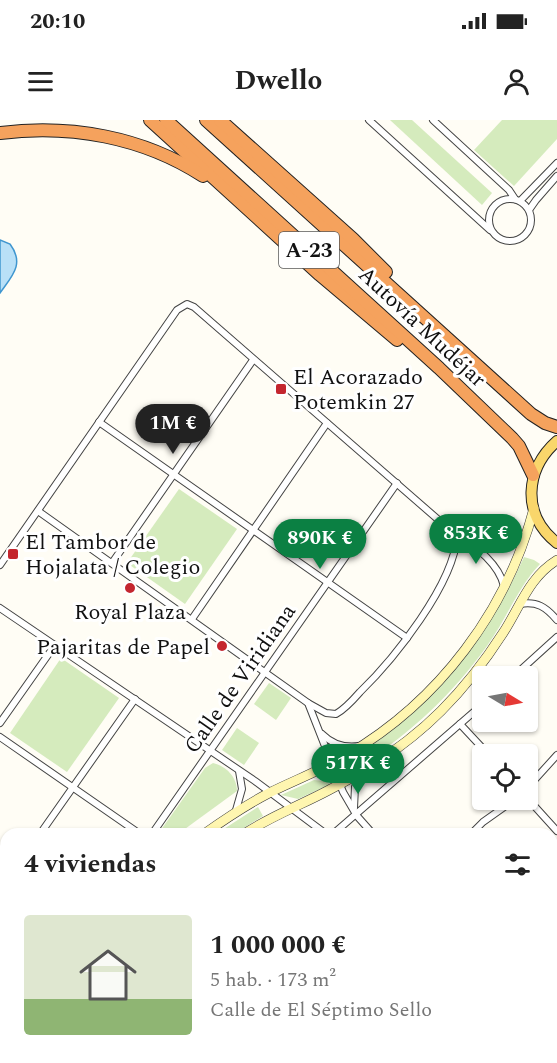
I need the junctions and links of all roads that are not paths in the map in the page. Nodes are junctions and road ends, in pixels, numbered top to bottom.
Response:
1 (150, 120) edge
2 (166, 120) edge
3 (206, 120) edge
4 (220, 120) edge
5 (369, 120) edge
6 (433, 120) edge
7 (0, 133) edge
8 (557, 163) edge
9 (557, 176) edge
10 (518, 200) junction
11 (529, 210) junction
12 (251, 212) junction
13 (490, 230) junction
14 (439, 330) junction
15 (254, 360) junction
16 (451, 381) junction
17 (99, 422) junction
18 (327, 423) junction
19 (557, 427) edge
20 (557, 441) edge
21 (174, 475) junction
22 (533, 475) junction
23 (397, 483) junction
24 (534, 507) junction
25 (38, 511) junction
26 (254, 530) junction
27 (457, 536) junction
28 (557, 543) edge
29 (557, 560) edge
30 (112, 563) junction
31 (0, 565) edge
32 (327, 581) junction
33 (504, 587) junction
34 (520, 604) junction
35 (0, 608) edge
36 (192, 619) junction
37 (557, 620) edge
38 (407, 638) junction
39 (557, 638) edge
40 (55, 645) junction
41 (525, 666) edge
42 (265, 671) junction
43 (135, 699) junction
44 (308, 703) junction
45 (472, 714) edge
46 (0, 723) edge
47 (460, 724) junction
48 (320, 732) junction
49 (0, 737) edge
50 (479, 744) edge
51 (363, 745) junction
52 (210, 751) junction
53 (557, 755) edge
54 (332, 764) junction
55 (239, 770) junction
56 (361, 772) junction
57 (538, 776) edge
58 (340, 784) junction
59 (73, 788) junction
60 (270, 793) junction
61 (291, 807) junction
62 (500, 810) edge
63 (538, 810) edge
64 (235, 813) junction
65 (355, 814) junction
66 (44, 828) edge
67 (131, 828) edge
68 (156, 828) edge
69 (213, 828) edge
70 (254, 828) edge
71 (318, 828) edge
72 (340, 828) edge
73 (368, 828) edge
74 (477, 828) edge
75 (554, 828) edge

1 - 12 highway
2 - 16 highway, Autovía Mudéjar / A-23
3 - 14 highway, Autovía Mudéjar / A-23
4 - 14 highway
5 - 13 street
6 - 10 street
7 - 12 highway
8 - 10 street
9 - 11 street
10 - 11 street
10 - 13 street
11 - 13 street
12 - 16 highway
14 - 19 highway, Autovía Mudéjar / A-23
15 - 17 street
15 - 18 street
15 - 21 street
16 - 22 highway, Autovía Mudéjar / A-23
17 - 21 street
17 - 25 street
18 - 23 street
18 - 26 street
20 - 22 main road
21 - 26 street
21 - 30 street
22 - 24 main road, A-23
23 - 27 street
23 - 32 street, Calle de Viridiana
24 - 28 main road, A-23
24 - 33 main road
25 - 30 street
25 - 31 street
26 - 32 street
26 - 36 street
27 - 33 street
27 - 38 street
29 - 34 main road
30 - 36 street
32 - 38 street
32 - 42 street, Calle de Viridiana
33 - 51 main road
34 - 37 street
34 - 56 main road
35 - 40 street
36 - 42 street
38 - 44 street
39 - 41 street
40 - 43 street
40 - 46 street
42 - 44 street
42 - 52 street, Calle de Viridiana
43 - 52 street
43 - 59 street
44 - 48 street
45 - 47 street
47 - 50 street
47 - 65 street
48 - 51 street
48 - 54 street
49 - 59 street
51 - 54 main road
52 - 55 street
52 - 68 street, Calle de Viridiana
53 - 57 street
54 - 58 street
54 - 60 main road
55 - 60 street
55 - 64 street
56 - 58 main road
56 - 65 street
58 - 61 main road
58 - 65 street
59 - 66 street
59 - 67 street
60 - 61 street
60 - 64 main road
61 - 70 main road
61 - 71 street
62 - 74 street
63 - 75 street
64 - 69 main road
65 - 72 street
65 - 73 street

